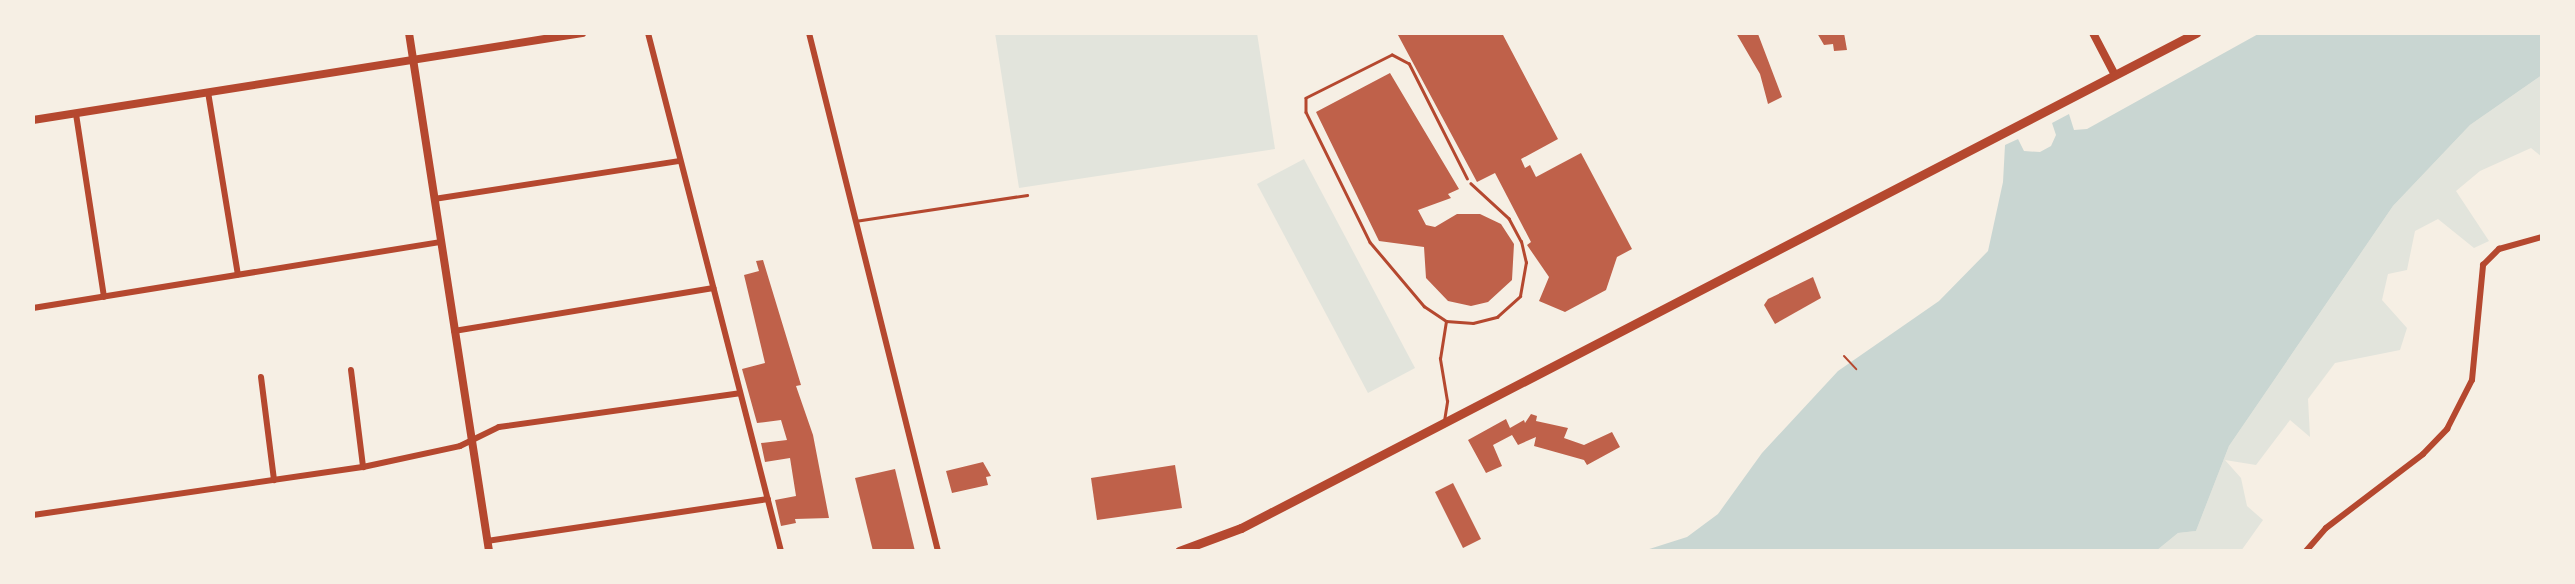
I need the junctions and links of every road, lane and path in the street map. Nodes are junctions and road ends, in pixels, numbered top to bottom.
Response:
1 (409, 33) edge
2 (582, 33) edge
3 (648, 33) edge
4 (809, 33) edge
5 (2093, 33) edge
6 (2196, 33) edge
7 (413, 60) junction
8 (2115, 75) junction
9 (208, 92) junction
10 (76, 114) junction
11 (33, 120) edge
12 (680, 161) junction
13 (1467, 179) dead end
14 (1471, 184) dead end
15 (1027, 195) dead end
16 (434, 199) junction
17 (855, 221) junction
18 (2542, 237) edge
19 (440, 242) junction
20 (238, 275) junction
21 (713, 288) junction
22 (104, 297) junction
23 (33, 308) edge
24 (1446, 321) junction
25 (454, 331) junction
26 (1844, 356) dead end
27 (1856, 369) dead end
28 (351, 370) dead end
29 (261, 377) dead end
30 (740, 393) junction
31 (1443, 424) junction
32 (472, 439) junction
33 (363, 467) junction
34 (274, 480) junction
35 (768, 499) junction
36 (33, 515) edge
37 (487, 541) junction
38 (489, 551) edge
39 (781, 551) edge
40 (938, 551) edge
41 (1179, 551) edge
42 (2306, 551) edge

1 - 7 street
2 - 7 street
3 - 12 street
4 - 17 street
5 - 8 street
6 - 8 main road
7 - 9 street
7 - 16 street
8 - 31 main road
9 - 10 street
9 - 20 street
10 - 11 street
10 - 22 street
12 - 16 street
12 - 21 street
13 - 24 lane
14 - 24 lane
15 - 17 lane
16 - 19 street
17 - 40 street
18 - 42 street
19 - 20 street
19 - 25 street
20 - 22 street
21 - 25 street
21 - 30 street
22 - 23 street
24 - 31 lane
25 - 32 street
26 - 27 path
28 - 33 street
29 - 34 street
30 - 32 street
30 - 35 street
31 - 41 main road
32 - 33 street
32 - 37 street
33 - 34 street
34 - 36 street
35 - 37 street
35 - 39 street
37 - 38 street

